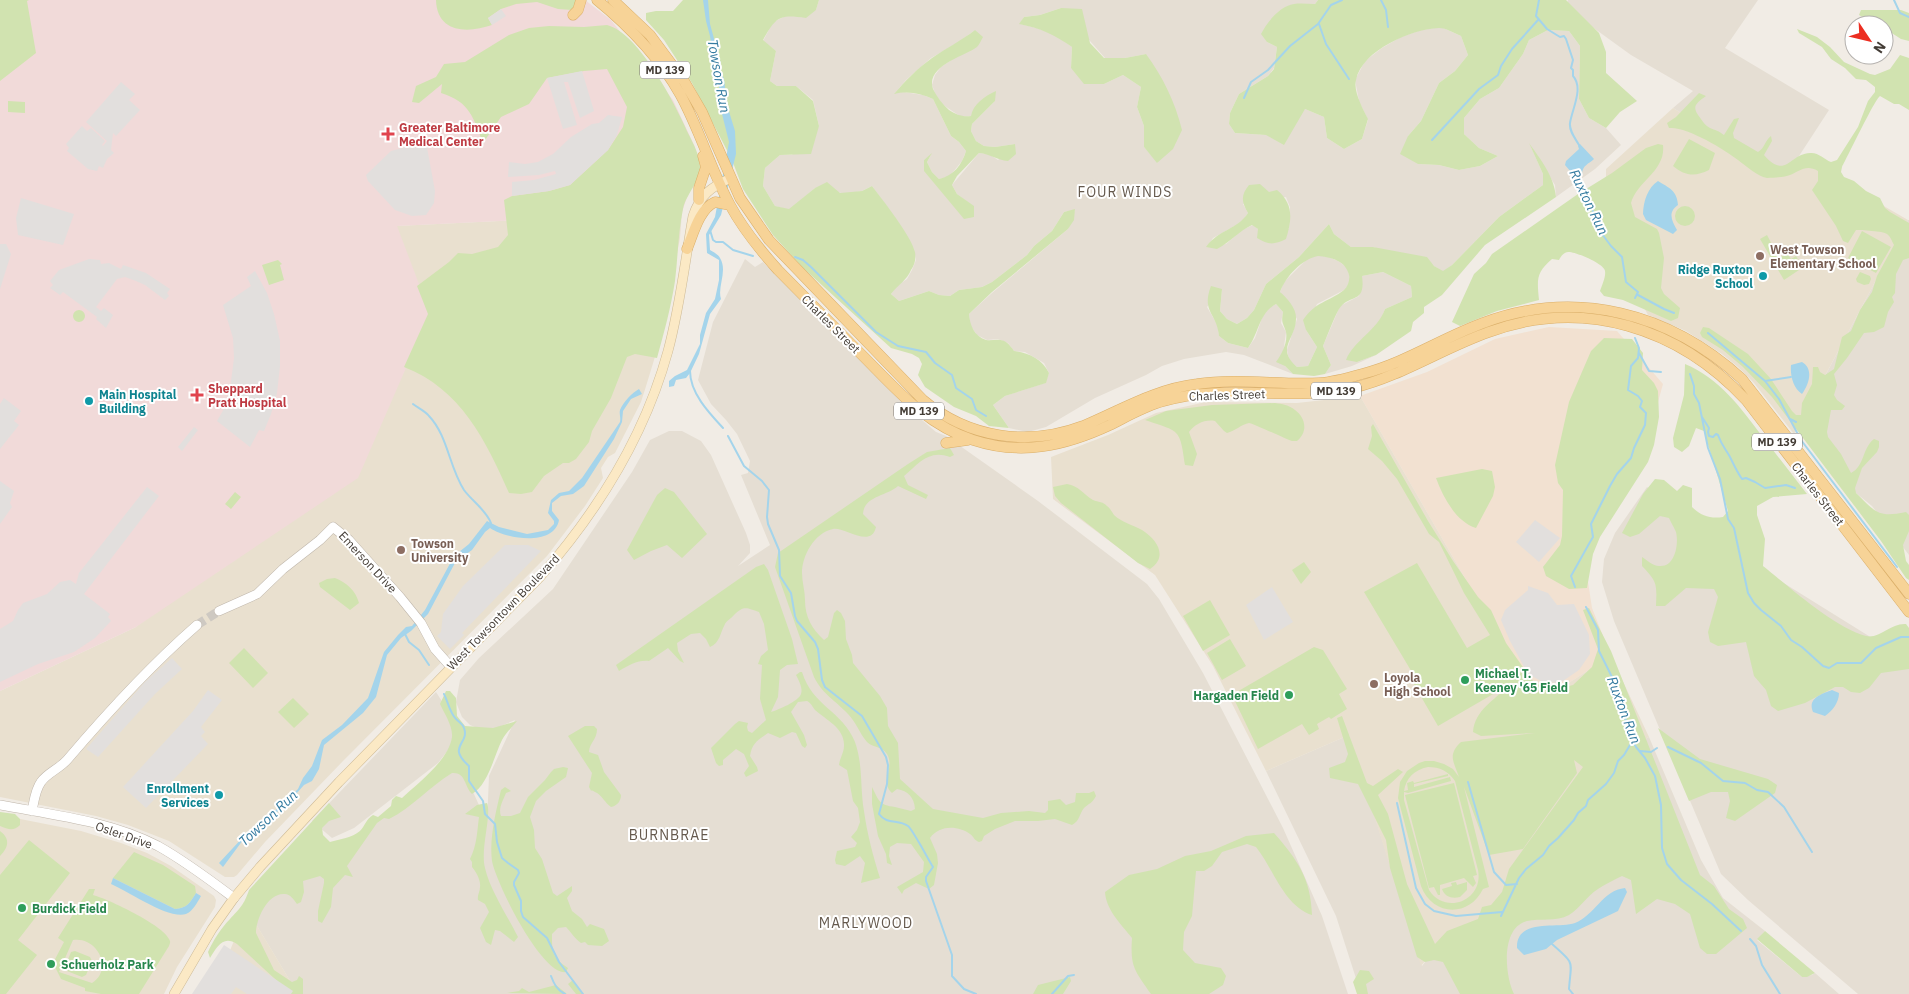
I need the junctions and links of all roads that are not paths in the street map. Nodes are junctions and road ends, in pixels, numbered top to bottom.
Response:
1 (581, 0) edge
2 (597, 0) edge
3 (613, 0) edge
4 (573, 15) dead end
5 (702, 142) junction
6 (731, 178) junction
7 (720, 183) junction
8 (699, 200) junction
9 (730, 205) junction
10 (687, 249) junction
11 (1102, 416) junction
12 (982, 432) junction
13 (1039, 448) junction
14 (1909, 594) edge
15 (219, 611) tunnel mouth
16 (1909, 612) edge
17 (197, 626) tunnel mouth
18 (451, 667) junction
19 (0, 805) edge
20 (32, 811) junction
21 (234, 898) junction
22 (174, 994) edge

1 - 4 main road
2 - 5 main road, Charles Street / MD 139
3 - 6 main road, Charles Street / MD 139
5 - 7 main road, Charles Street / MD 139
5 - 8 main road
6 - 7 main road
6 - 12 main road, Charles Street / MD 139
7 - 8 main road
7 - 9 main road, Charles Street / MD 139
8 - 10 main road, West Towsontown Boulevard
9 - 10 main road
9 - 13 main road, Charles Street / MD 139
10 - 18 main road, West Towsontown Boulevard
11 - 12 main road, Charles Street / MD 139
11 - 13 main road
11 - 14 main road, Charles Street / MD 139
12 - 13 main road
13 - 16 main road, Charles Street / MD 139
15 - 18 street, Emerson Drive
17 - 20 street
18 - 21 main road, West Towsontown Boulevard
19 - 20 street, Osler Drive
20 - 21 street, Osler Drive
21 - 22 main road, West Towsontown Boulevard

